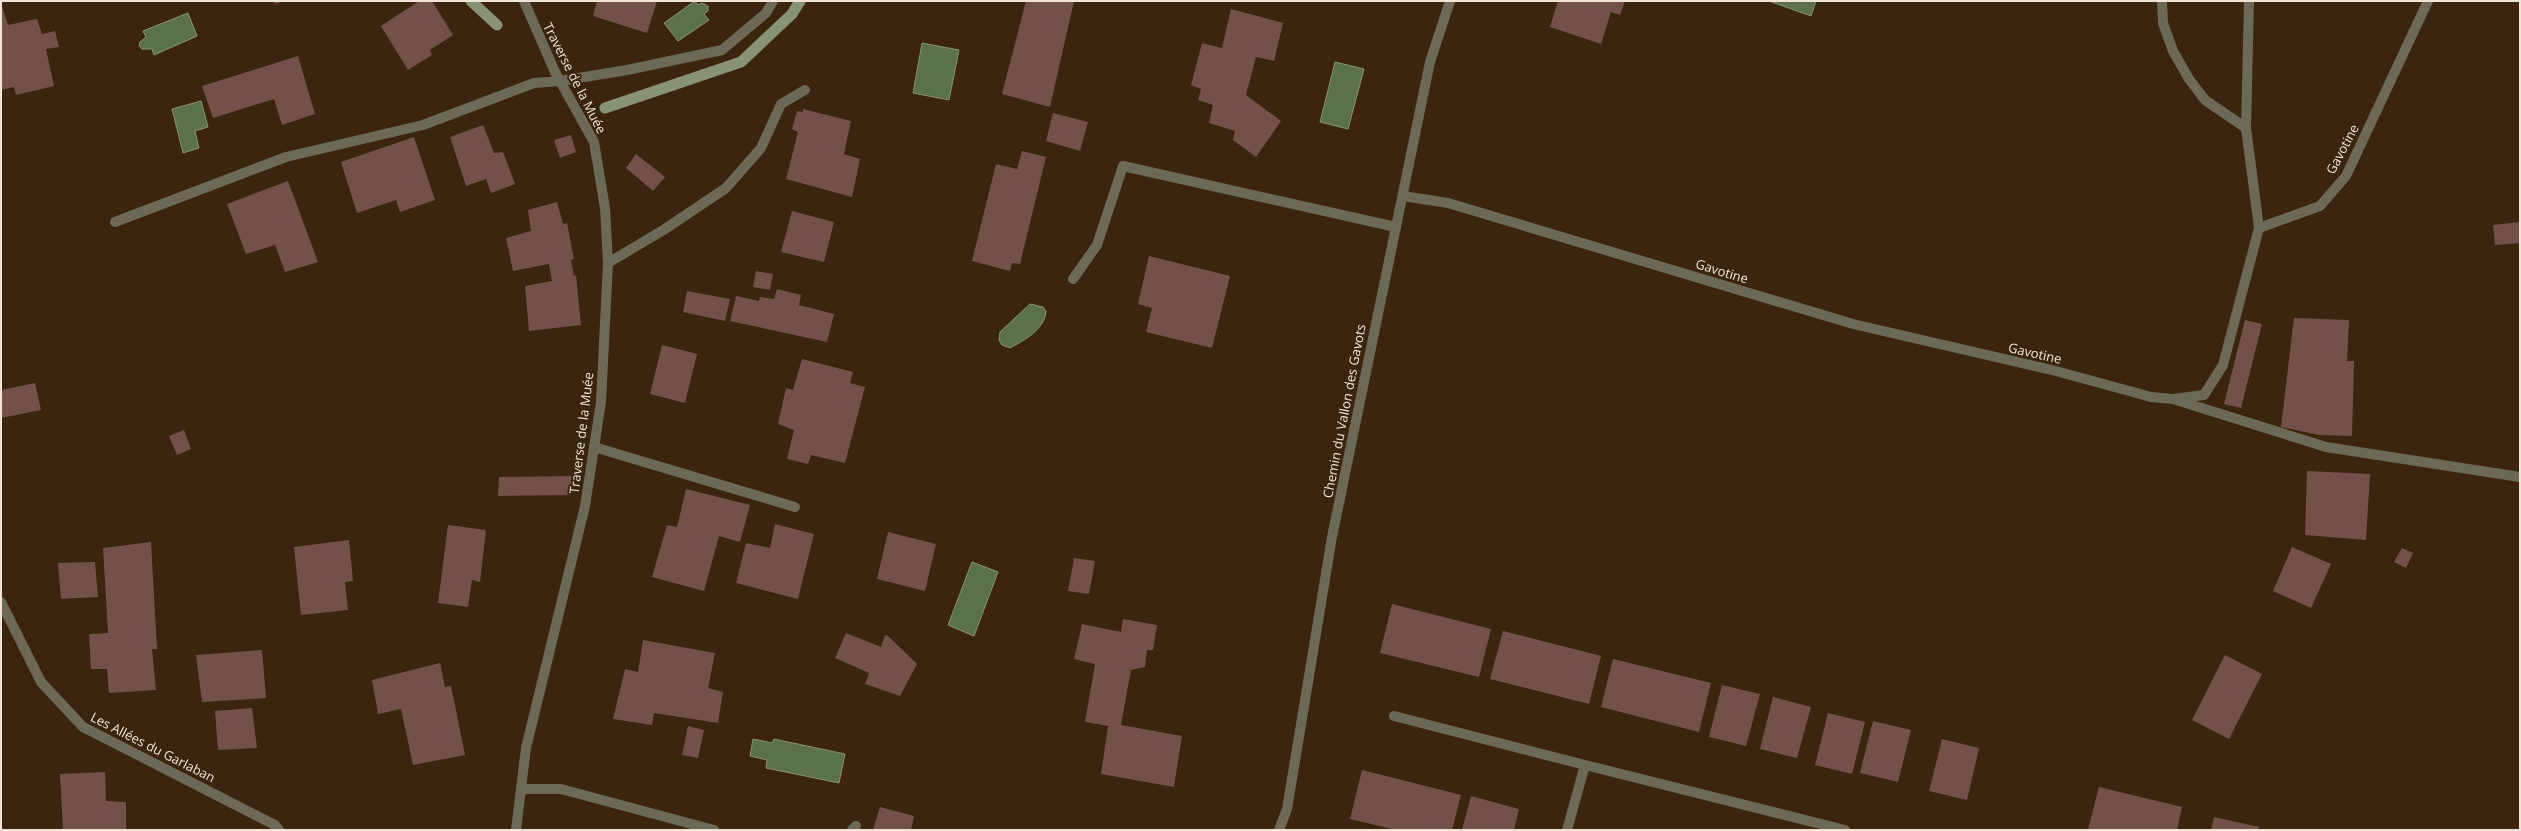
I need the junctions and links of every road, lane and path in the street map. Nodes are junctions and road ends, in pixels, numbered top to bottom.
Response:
1 (524, 1) edge
2 (773, 1) edge
3 (1450, 1) edge
4 (2162, 1) edge
5 (2249, 1) edge
6 (2428, 1) edge
7 (560, 81) junction
8 (805, 90) dead end
9 (2246, 128) junction
10 (1403, 196) junction
11 (115, 222) dead end
12 (1396, 227) junction
13 (2259, 228) junction
14 (608, 263) junction
15 (1073, 279) dead end
16 (2173, 399) junction
17 (594, 447) junction
18 (2520, 477) edge
19 (796, 507) dead end
20 (1, 602) edge
21 (1394, 716) dead end
22 (1585, 765) junction
23 (522, 789) junction
24 (279, 830) edge
25 (516, 830) edge
26 (714, 830) edge
27 (1279, 830) edge
28 (1567, 830) edge
29 (1845, 830) edge

1 - 7 street, Traverse de la Muée
2 - 7 street
3 - 10 street, Chemin du Vallon des Gavots
4 - 9 street
5 - 9 street
6 - 13 street, Gavotine
7 - 11 street
7 - 14 street, Traverse de la Muée
8 - 14 street
9 - 13 street
10 - 12 street, Chemin du Vallon des Gavots
10 - 16 street, Gavotine
12 - 15 street
12 - 27 street, Chemin du Vallon des Gavots
13 - 16 street, Gavotine
14 - 17 street, Traverse de la Muée
16 - 18 street
17 - 19 street
17 - 23 street, Traverse de la Muée
20 - 24 street, Les Allées du Garlaban
21 - 22 street
22 - 28 street
22 - 29 street
23 - 25 street, Traverse de la Muée
23 - 26 street

